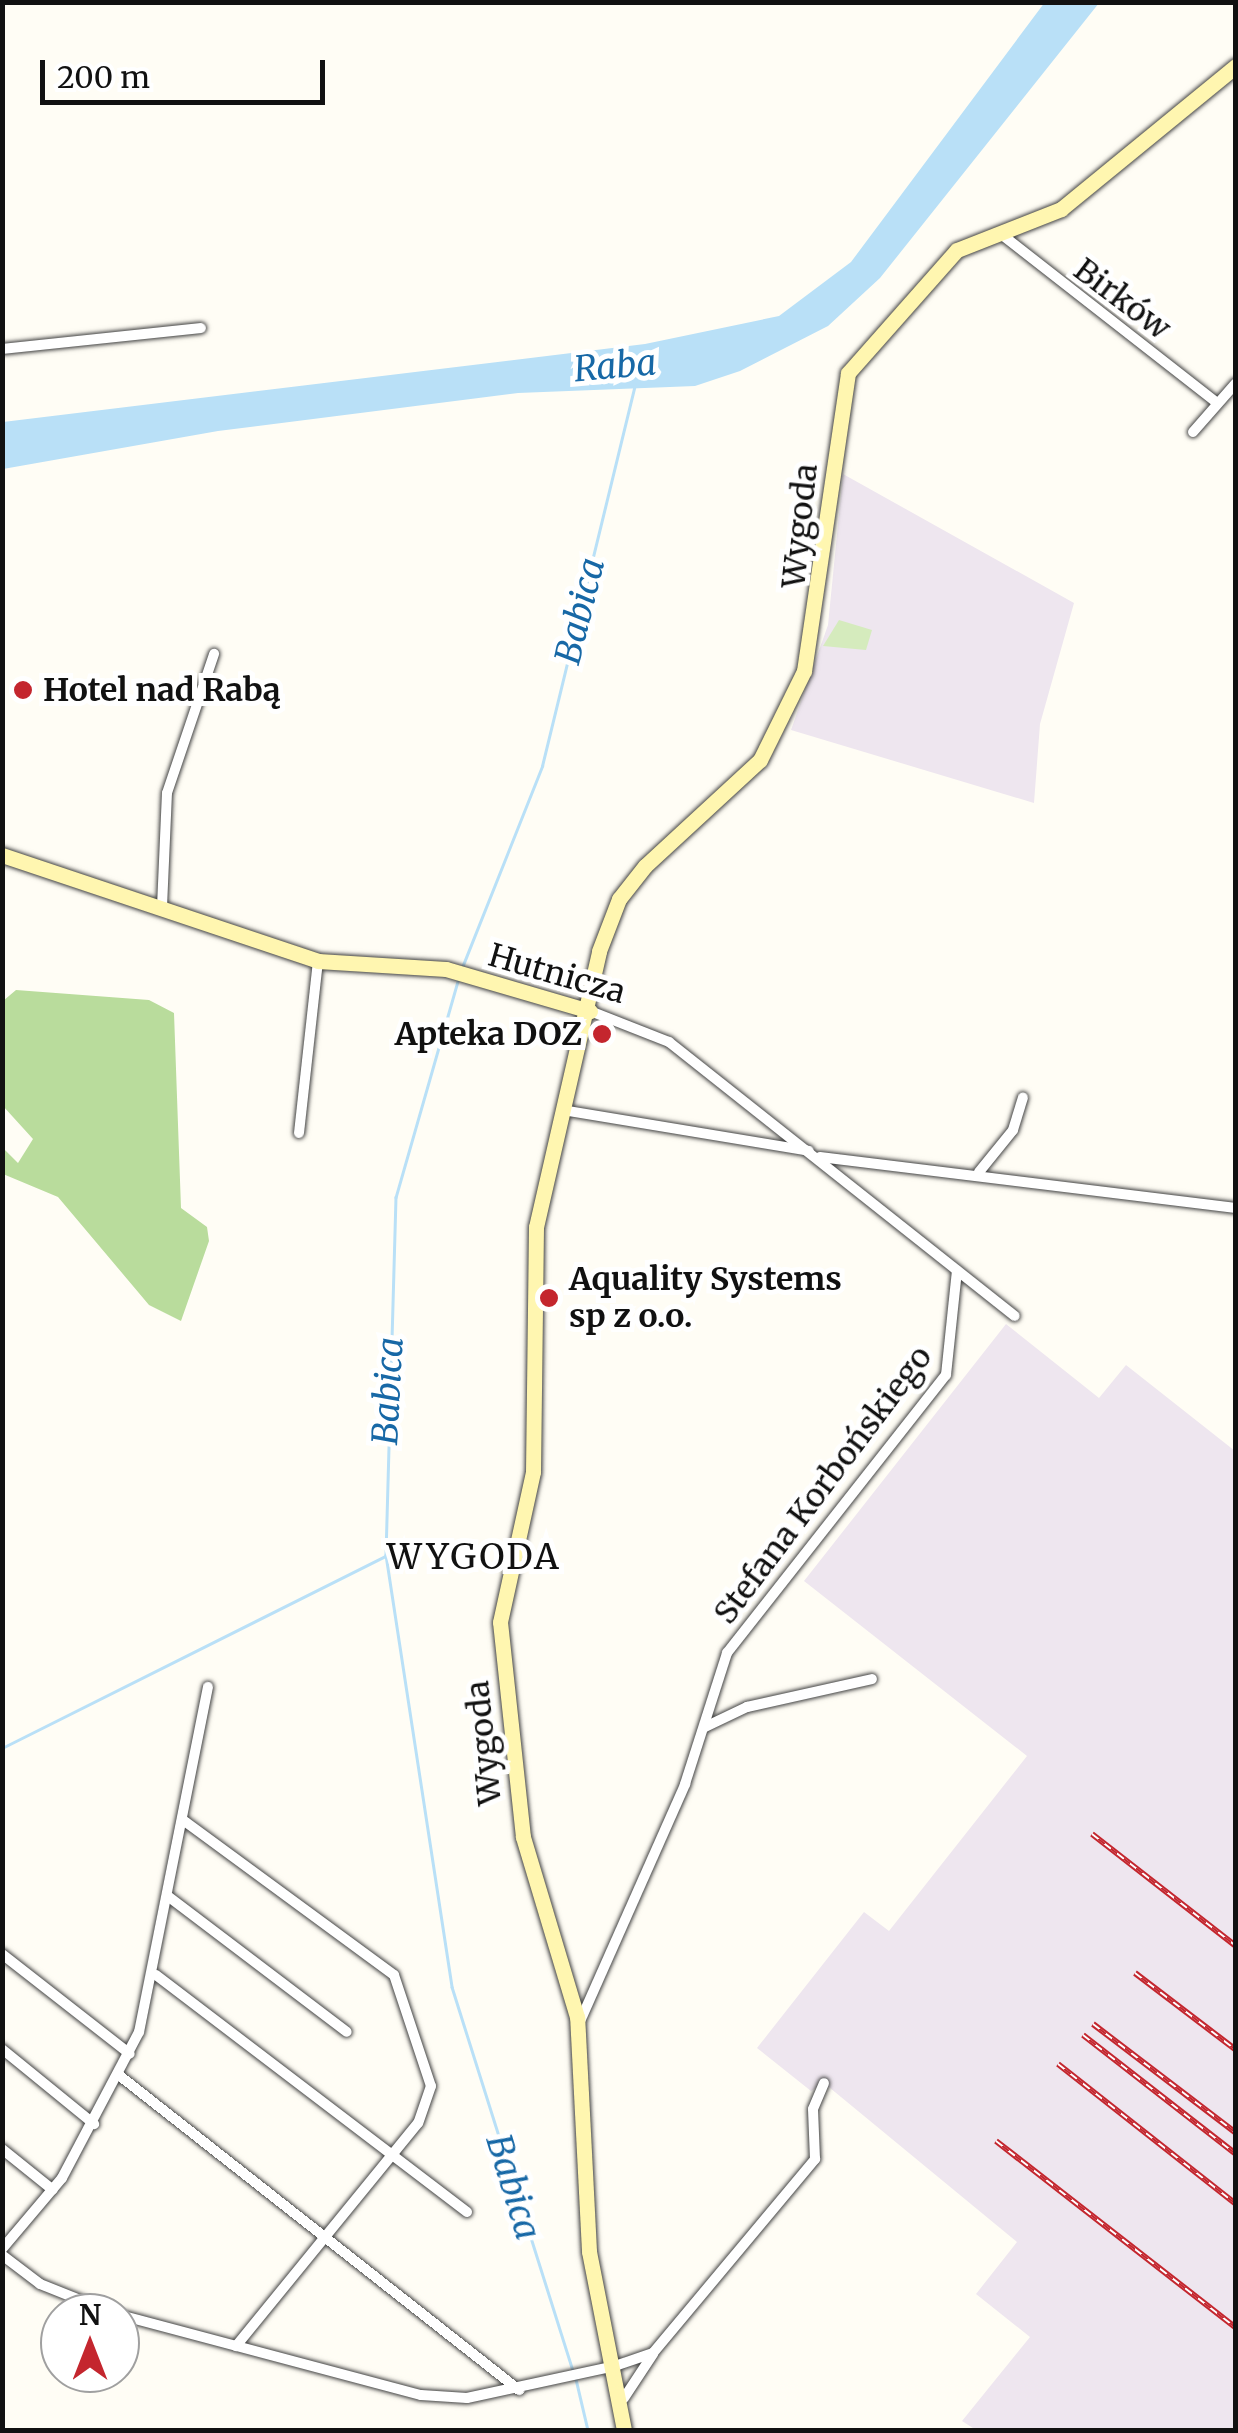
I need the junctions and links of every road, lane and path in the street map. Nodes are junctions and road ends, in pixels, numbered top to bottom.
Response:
1 (1236, 66) edge
2 (1001, 234) junction
3 (201, 328) dead end
4 (2, 349) edge
5 (1236, 383) edge
6 (1216, 402) junction
7 (1194, 432) dead end
8 (214, 654) dead end
9 (2, 855) edge
10 (162, 908) junction
11 (318, 961) junction
12 (590, 1011) junction
13 (1023, 1097) dead end
14 (568, 1110) junction
15 (299, 1133) dead end
16 (813, 1154) junction
17 (978, 1172) junction
18 (1236, 1208) edge
19 (958, 1271) junction
20 (1016, 1316) dead end
21 (872, 1679) dead end
22 (208, 1686) dead end
23 (705, 1728) junction
24 (183, 1820) junction
25 (169, 1897) junction
26 (2, 1954) edge
27 (156, 1975) junction
28 (578, 2026) junction
29 (347, 2032) dead end
30 (2, 2049) edge
31 (130, 2054) junction
32 (120, 2076) junction
33 (824, 2083) dead end
34 (94, 2124) junction
35 (2, 2149) edge
36 (392, 2154) junction
37 (53, 2190) junction
38 (466, 2212) dead end
39 (325, 2235) junction
40 (2, 2252) edge
41 (63, 2293) edge
42 (140, 2320) edge
43 (236, 2346) junction
44 (653, 2353) junction
45 (614, 2366) junction
46 (519, 2390) junction
47 (624, 2398) junction
48 (624, 2430) edge

1 - 2 street, Wygoda
2 - 6 street, Birków
2 - 12 street, Wygoda
3 - 4 street
5 - 6 street
6 - 7 street
8 - 10 street
9 - 10 street, Hutnicza
10 - 11 street, Hutnicza
11 - 12 street, Hutnicza
11 - 15 street
12 - 14 street, Wygoda
12 - 16 street, Hutnicza
13 - 17 street
14 - 16 street
14 - 28 street, Wygoda
16 - 17 street
16 - 19 street, Hutnicza
17 - 18 street
19 - 20 street, Hutnicza
19 - 23 street, Stefana Korbońskiego
21 - 23 street
22 - 24 street
23 - 28 street, Stefana Korbońskiego
24 - 25 street
24 - 36 street
25 - 27 street
25 - 29 street
26 - 31 street
27 - 31 street
27 - 36 street
28 - 45 street, Wygoda
30 - 34 street
31 - 32 street
32 - 34 street
32 - 39 street
33 - 44 street
34 - 37 street
35 - 37 street
36 - 38 street
36 - 39 street
37 - 40 street
39 - 43 street
39 - 46 street
40 - 41 street
42 - 43 street
43 - 46 street
44 - 45 street
44 - 47 street
45 - 46 street
45 - 47 street, Wygoda
47 - 48 street

